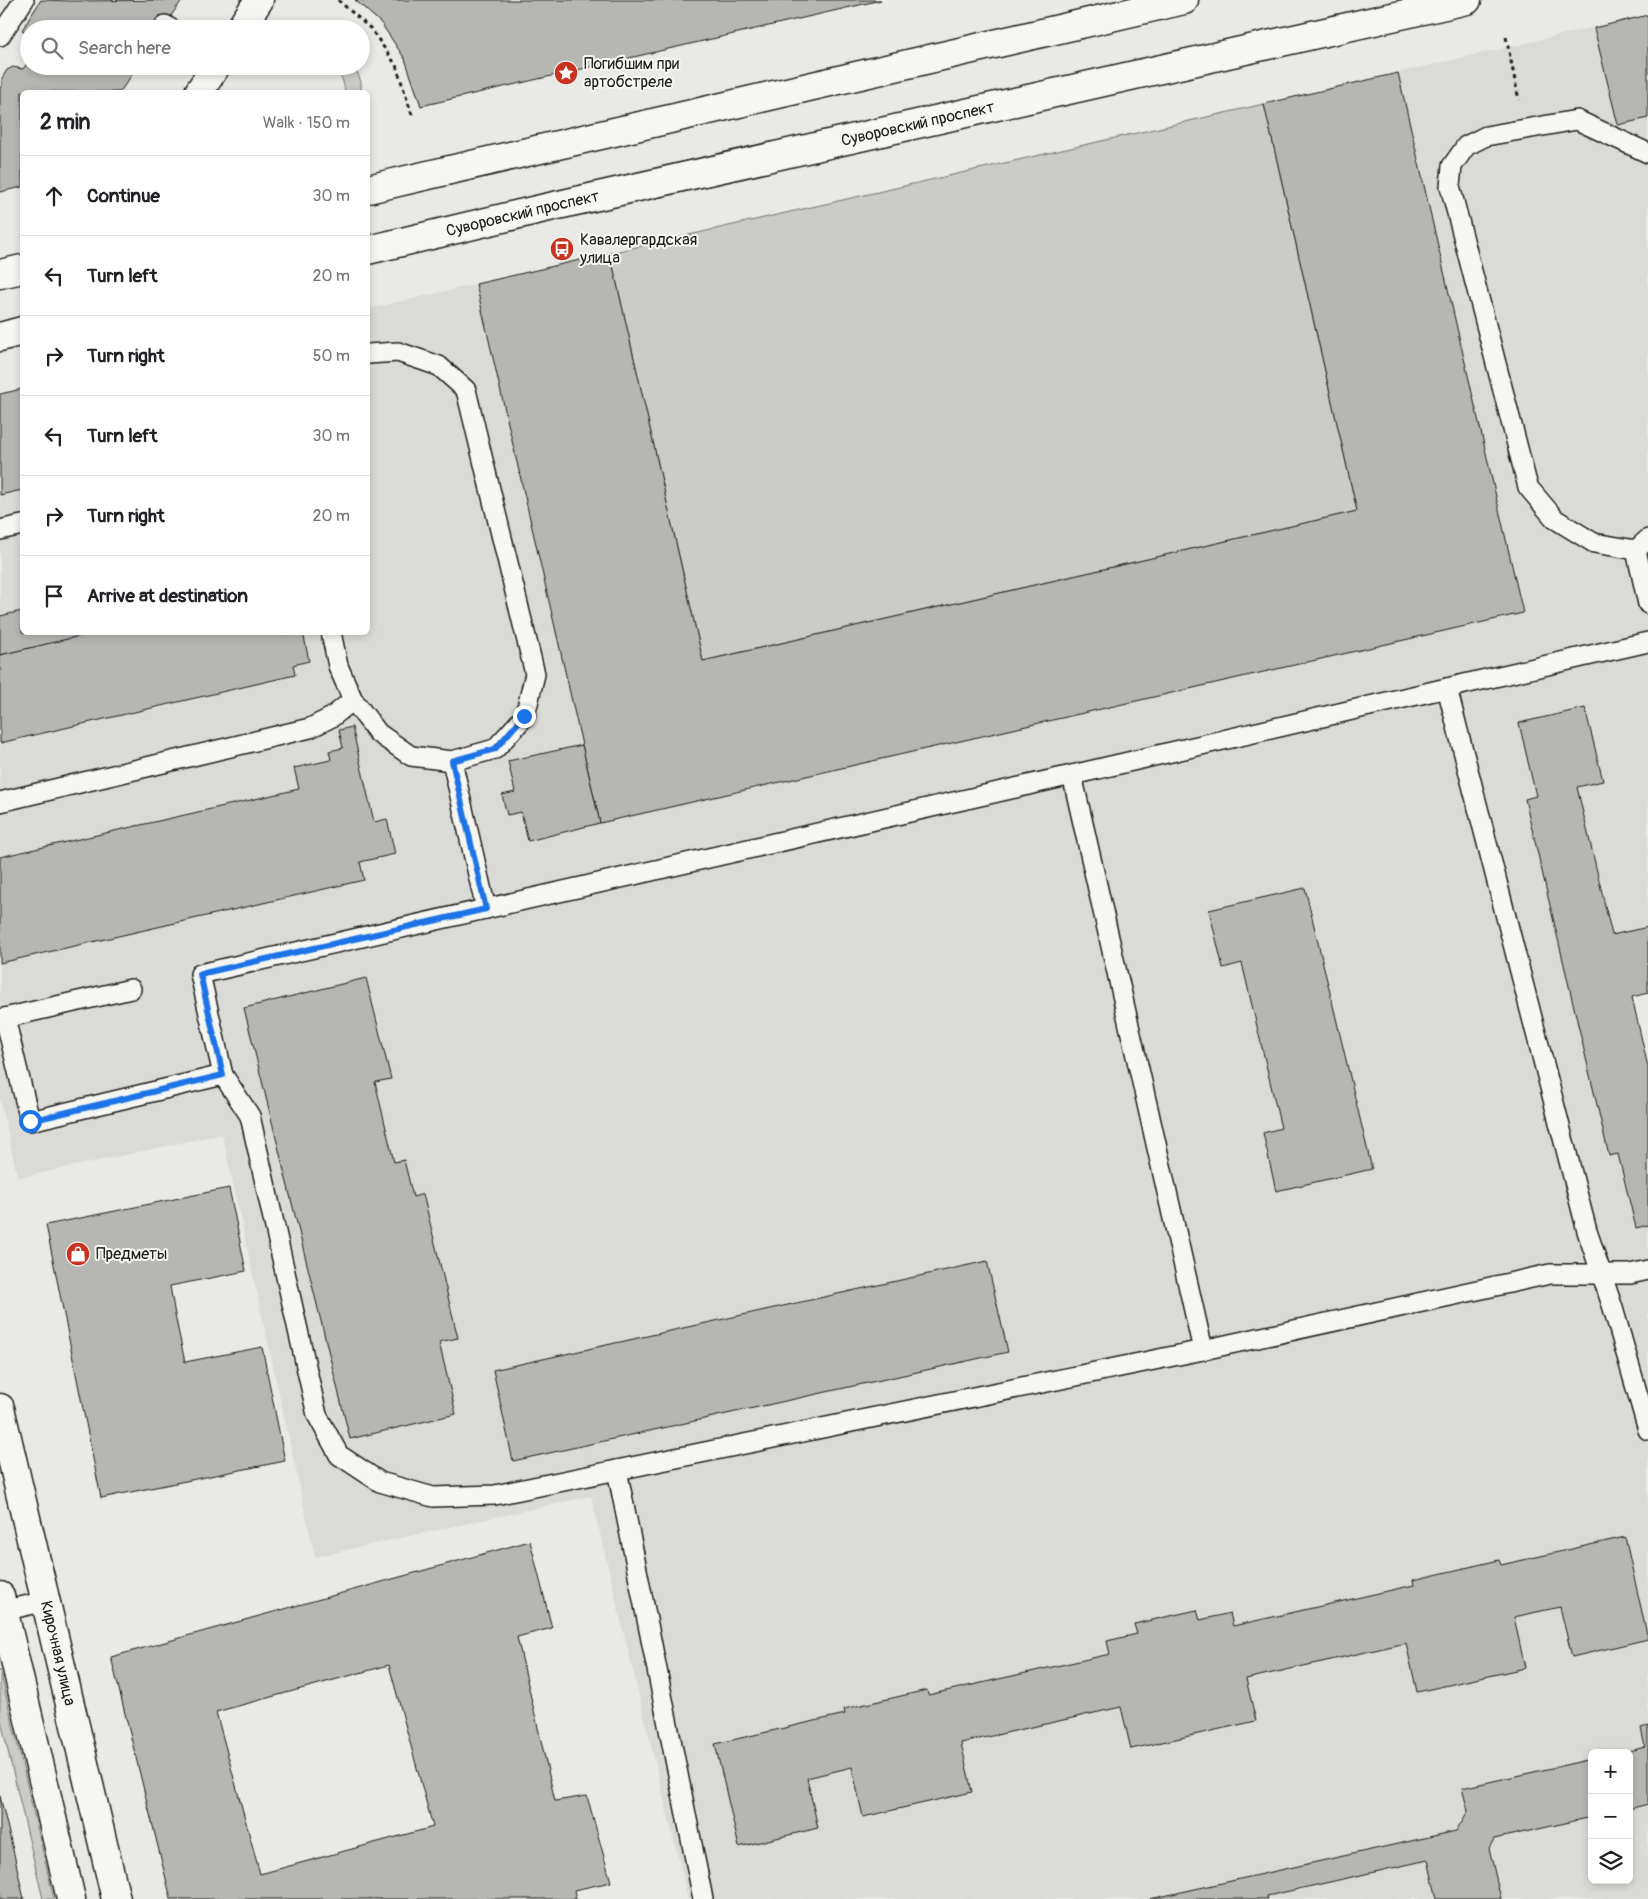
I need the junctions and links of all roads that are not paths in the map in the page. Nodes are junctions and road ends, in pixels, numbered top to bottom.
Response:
1 (24, 0) edge
2 (259, 0) edge
3 (1184, 0) edge
4 (1467, 0) edge
5 (246, 20) edge
6 (0, 36) edge
7 (210, 75) edge
8 (200, 90) edge
9 (1648, 154) edge
10 (370, 189) edge
11 (370, 250) edge
12 (20, 269) edge
13 (0, 274) edge
14 (20, 332) edge
15 (0, 337) edge
16 (370, 354) edge
17 (20, 525) edge
18 (0, 530) edge
19 (1642, 544) edge
20 (1648, 604) edge
21 (332, 635) edge
22 (1648, 642) edge
23 (1447, 688) junction
24 (353, 700) junction
25 (452, 761) junction
26 (1072, 775) junction
27 (0, 802) edge
28 (486, 909) junction
29 (131, 989) dead end
30 (3, 1019) edge
31 (223, 1075) junction
32 (1648, 1270) edge
33 (1602, 1274) junction
34 (1203, 1350) junction
35 (0, 1408) edge
36 (1648, 1430) edge
37 (617, 1470) junction
38 (46, 1601) junction
39 (2, 1604) edge
40 (71, 1899) edge
41 (116, 1899) edge
42 (703, 1899) edge

1 - 6 lane
2 - 5 main road
3 - 10 main road
4 - 11 main road, Суворовский проспект
7 - 8 main road
9 - 19 lane
12 - 13 main road
14 - 15 main road
16 - 25 lane
17 - 18 lane
19 - 20 lane
21 - 24 lane
22 - 23 lane
23 - 26 lane
23 - 33 lane
24 - 25 lane
24 - 27 lane
25 - 28 lane
26 - 28 lane
26 - 34 lane
28 - 31 lane
29 - 30 lane
30 - 31 lane
31 - 37 lane
32 - 33 lane
33 - 34 lane
33 - 36 lane
34 - 37 lane
35 - 38 main road, Кирочная улица
37 - 42 lane
38 - 39 lane
38 - 41 main road, Кирочная улица
39 - 40 main road

